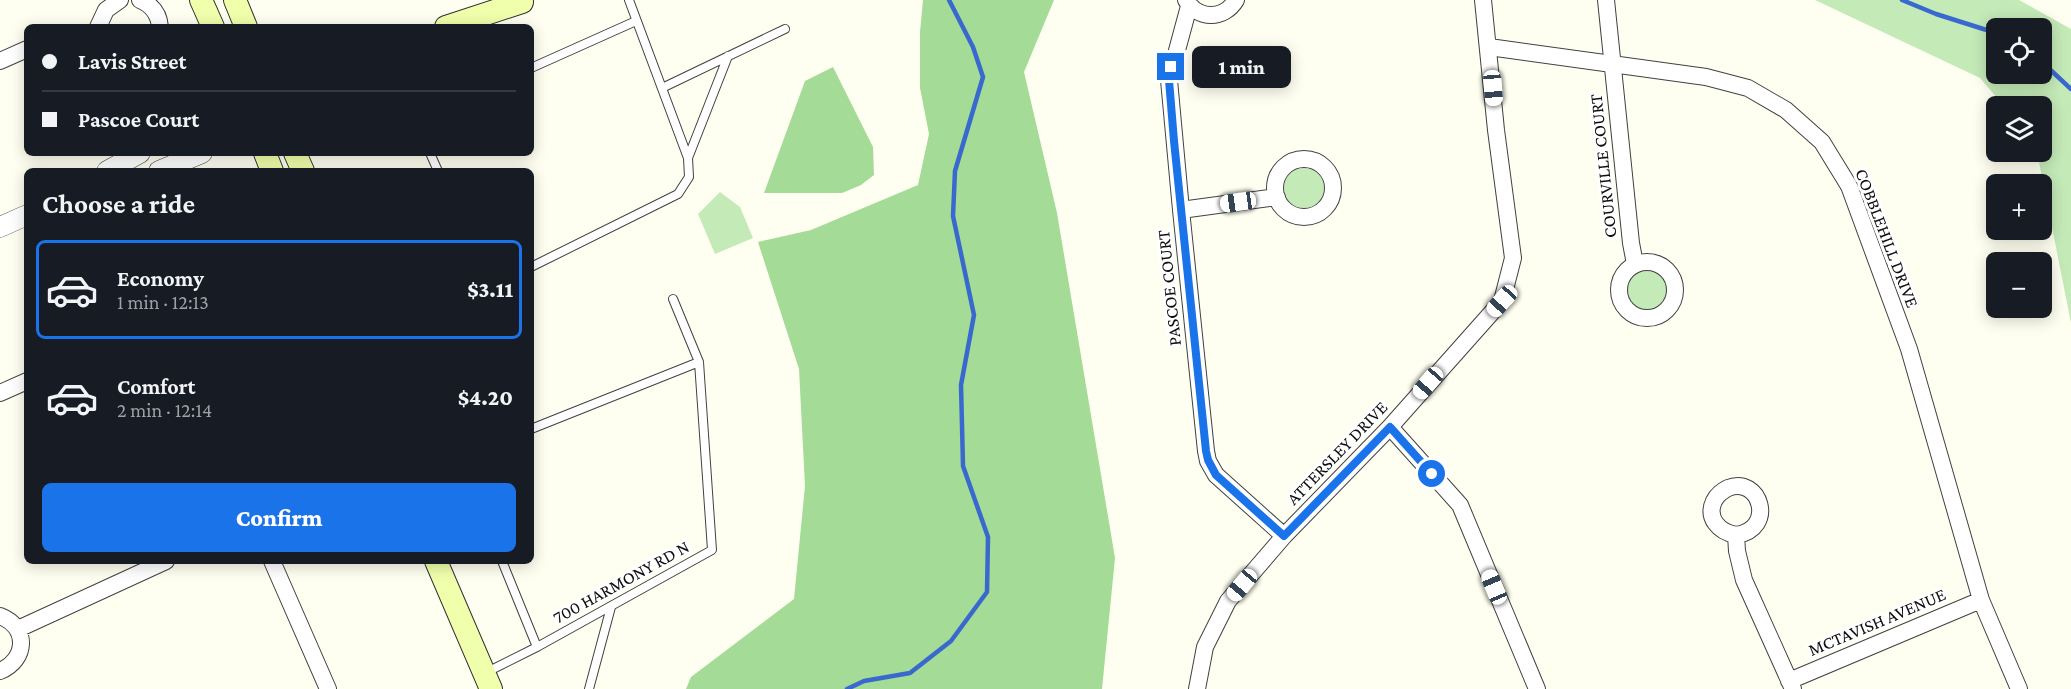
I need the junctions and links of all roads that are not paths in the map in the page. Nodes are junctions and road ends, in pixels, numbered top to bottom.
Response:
1 (120, 0) edge
2 (140, 0) edge
3 (201, 0) edge
4 (235, 0) edge
5 (628, 0) edge
6 (1236, 0) edge
7 (1483, 0) edge
8 (1606, 0) edge
9 (524, 1) edge
10 (1187, 3) edge
11 (636, 21) junction
12 (99, 24) edge
13 (159, 24) edge
14 (212, 24) edge
15 (245, 24) edge
16 (455, 24) edge
17 (483, 24) edge
18 (785, 29) dead end
19 (1489, 47) junction
20 (24, 50) edge
21 (728, 56) junction
22 (0, 61) edge
23 (1613, 64) junction
24 (534, 67) edge
25 (662, 88) junction
26 (134, 156) edge
27 (195, 156) edge
28 (688, 158) junction
29 (112, 168) edge
30 (166, 168) edge
31 (1276, 197) dead end
32 (1181, 210) junction
33 (24, 216) edge
34 (0, 226) edge
35 (1635, 264) dead end
36 (534, 266) edge
37 (673, 299) dead end
38 (699, 362) junction
39 (24, 382) edge
40 (0, 393) edge
41 (1390, 427) junction
42 (534, 428) edge
43 (1736, 535) dead end
44 (1284, 536) junction
45 (159, 564) edge
46 (273, 564) edge
47 (437, 564) edge
48 (503, 564) edge
49 (1981, 600) junction
50 (611, 607) junction
51 (0, 616) edge
52 (18, 628) junction
53 (537, 647) junction
54 (0, 671) edge
55 (488, 681) edge
56 (1791, 685) edge
57 (328, 689) edge
58 (589, 689) edge
59 (1197, 689) edge
60 (1536, 689) edge
61 (2019, 689) edge

1 - 12 street
2 - 13 street
3 - 14 main road
4 - 15 main road
5 - 11 lane
6 - 10 street, PASCOE COURT
7 - 19 street, ATTERSLEY DRIVE
8 - 23 street, COURVILLE COURT
9 - 16 main road
9 - 17 main road
10 - 32 street, PASCOE COURT
11 - 24 lane
11 - 25 lane
18 - 21 lane
19 - 23 street, COBBLEHILL DRIVE
19 - 41 street, ATTERSLEY DRIVE
20 - 22 street
21 - 25 lane
21 - 28 lane
23 - 35 street, COURVILLE COURT
23 - 49 street, COBBLEHILL DRIVE
25 - 28 lane
26 - 29 street
27 - 30 street
28 - 36 lane
31 - 32 street
32 - 44 street, PASCOE COURT
33 - 34 street
37 - 38 lane, 700 HARMONY RD N
38 - 42 lane
38 - 50 lane, 700 HARMONY RD N
39 - 40 street
41 - 44 street, ATTERSLEY DRIVE
41 - 60 street
43 - 56 street
44 - 59 street, ATTERSLEY DRIVE
45 - 52 street
46 - 57 street
47 - 55 main road
48 - 53 lane, 700 HARMONY RD N
49 - 56 street, MCTAVISH AVENUE
49 - 61 street, COBBLEHILL DRIVE
50 - 53 lane, 700 HARMONY RD N
50 - 58 lane
51 - 52 street
52 - 54 street
53 - 55 lane, 700 HARMONY RD N

